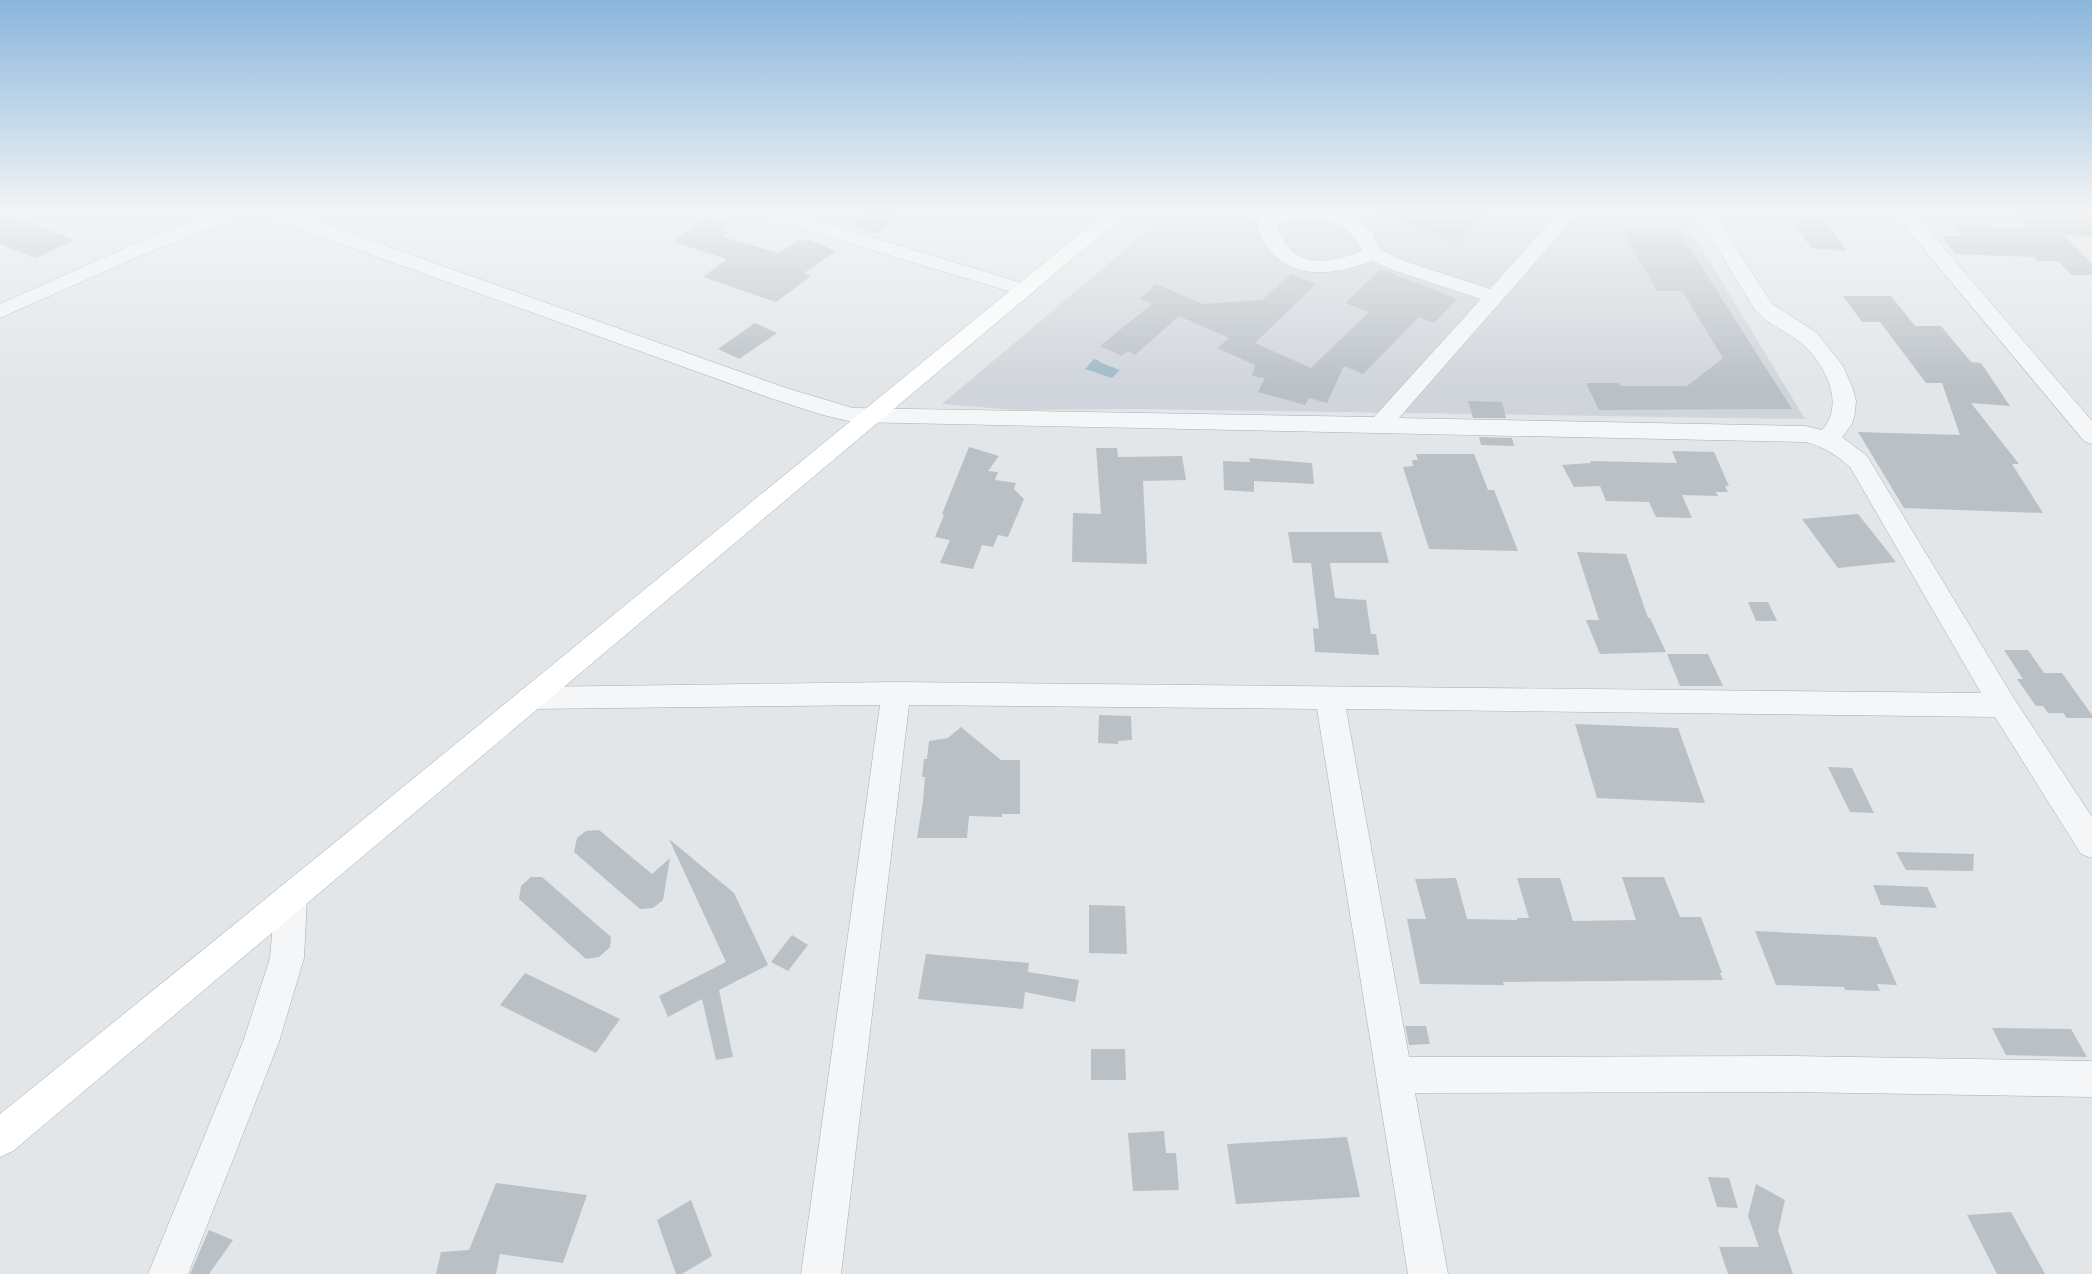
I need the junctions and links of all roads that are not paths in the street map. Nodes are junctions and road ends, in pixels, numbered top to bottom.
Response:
1 (90, 270) edge
2 (433, 270) edge
3 (960, 270) edge
4 (1050, 270) edge
5 (1414, 270) edge
6 (1518, 270) edge
7 (1740, 270) edge
8 (1951, 270) edge
9 (1026, 290) junction
10 (1494, 297) junction
11 (3, 308) edge
12 (872, 417) junction
13 (1380, 425) junction
14 (2092, 436) edge
15 (1828, 439) junction
16 (896, 693) junction
17 (530, 698) junction
18 (1330, 698) junction
19 (2003, 705) junction
20 (2092, 844) edge
21 (292, 899) junction
22 (1394, 1075) junction
23 (2092, 1079) edge
24 (0, 1138) edge
25 (168, 1274) edge
26 (821, 1274) edge
27 (1428, 1274) edge

1 - 11 street
2 - 12 street
3 - 9 street
4 - 9 main road
5 - 10 street
6 - 10 street
7 - 15 street
8 - 14 street
9 - 12 main road
10 - 13 street
12 - 13 street
12 - 17 main road
13 - 15 street
15 - 19 street
16 - 17 street
16 - 18 street
16 - 26 street
17 - 21 main road
18 - 19 street
18 - 22 street
19 - 20 street
21 - 24 main road
21 - 25 street
22 - 23 street
22 - 27 street

